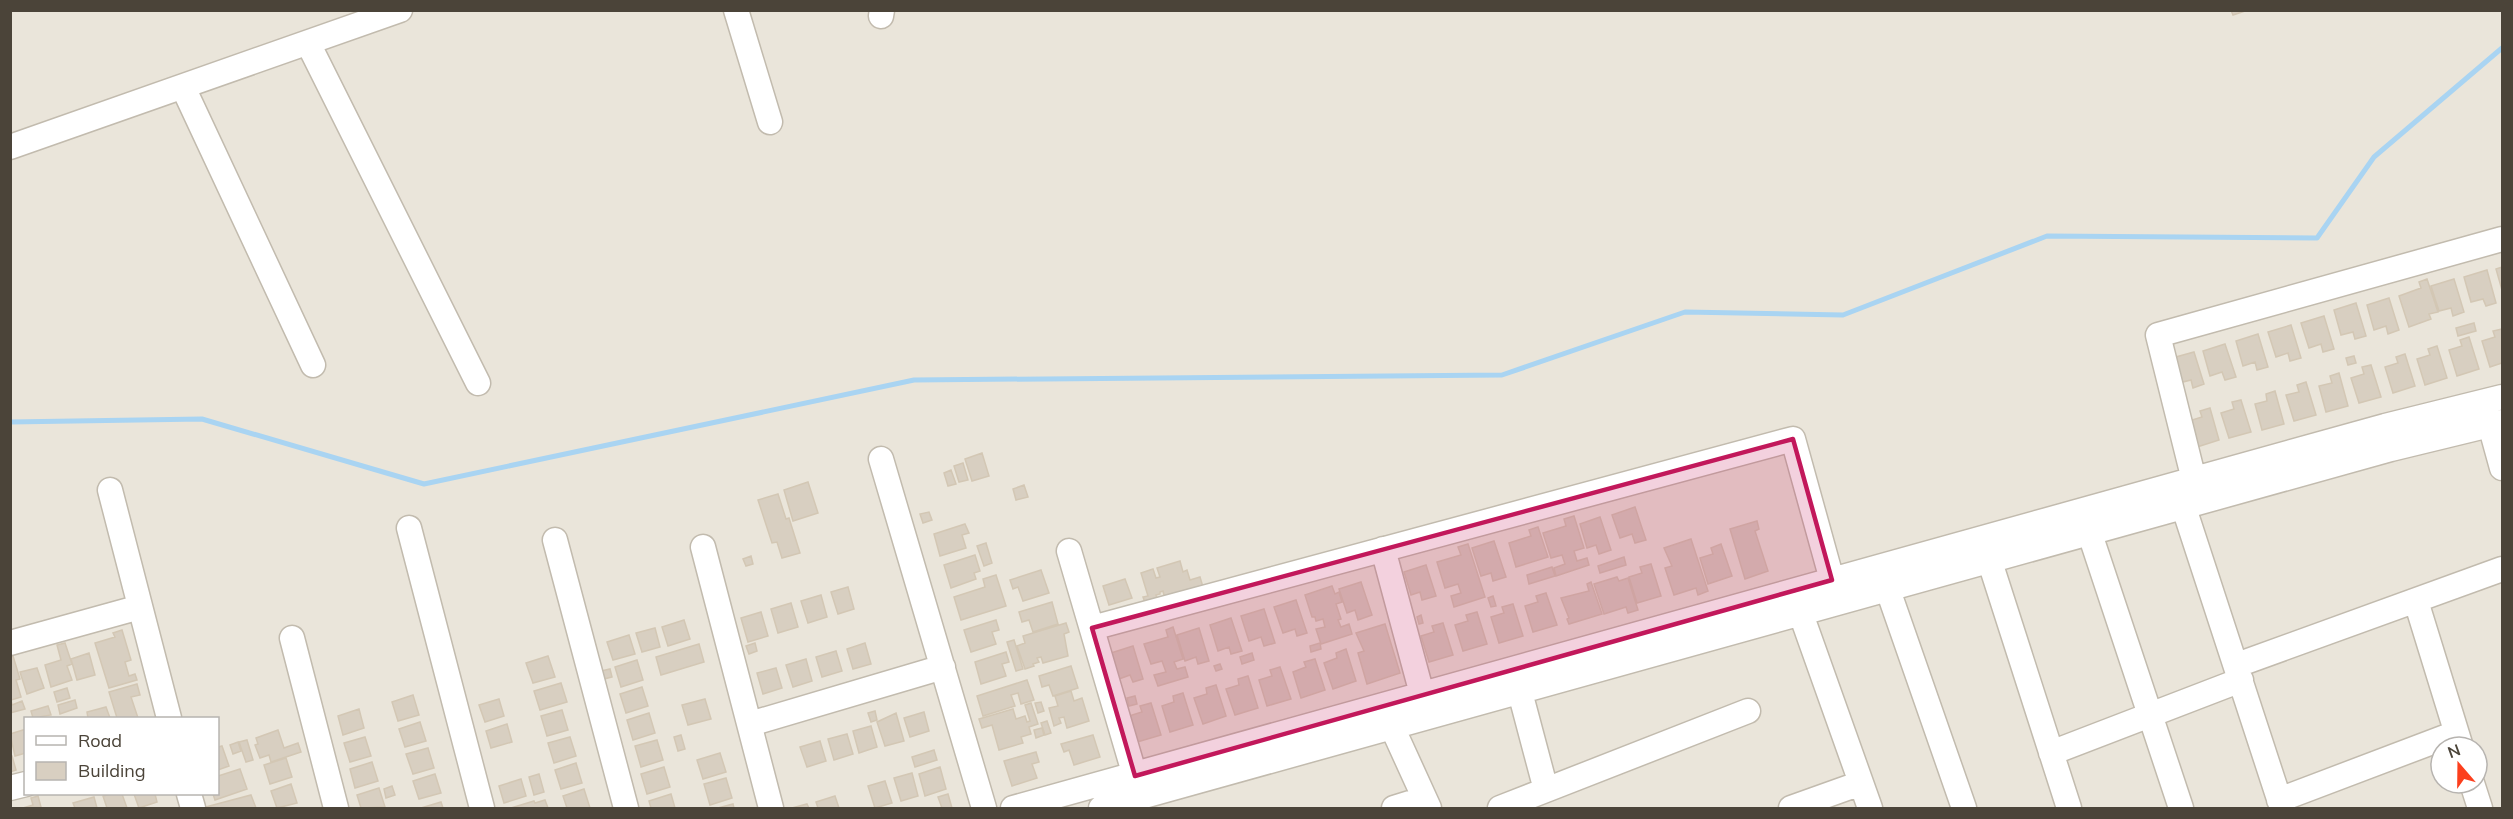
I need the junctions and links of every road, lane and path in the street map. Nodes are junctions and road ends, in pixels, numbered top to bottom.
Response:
1 (400, 10) edge
2 (736, 10) edge
3 (308, 43) junction
4 (183, 87) junction
5 (770, 122) dead end
6 (10, 147) edge
7 (2502, 239) edge
8 (313, 365) dead end
9 (478, 383) dead end
10 (2493, 399) edge
11 (2497, 423) edge
12 (881, 459) dead end
13 (2502, 468) edge
14 (2194, 480) junction
15 (110, 490) dead end
16 (2184, 508) junction
17 (409, 528) dead end
18 (2090, 534) junction
19 (555, 540) dead end
20 (703, 547) dead end
21 (1383, 549) junction
22 (1069, 551) dead end
23 (1989, 562) junction
24 (2502, 569) edge
25 (1832, 580) junction
26 (1888, 590) junction
27 (2416, 601) junction
28 (140, 607) junction
29 (1800, 614) junction
30 (1092, 628) junction
31 (292, 638) dead end
32 (10, 643) edge
33 (943, 667) junction
34 (2239, 673) junction
35 (1520, 692) junction
36 (1425, 706) junction
37 (1748, 711) dead end
38 (2151, 715) junction
39 (169, 717) edge
40 (750, 724) junction
41 (1393, 729) junction
42 (2456, 735) edge
43 (2429, 750) edge
44 (2051, 753) junction
45 (1135, 776) junction
46 (1861, 783) junction
47 (1546, 790) junction
48 (1426, 804) edge
49 (2281, 804) edge
50 (336, 808) edge
51 (482, 808) edge
52 (626, 808) edge
53 (771, 808) edge
54 (984, 808) edge
55 (1012, 808) edge
56 (1101, 808) edge
57 (1394, 808) edge
58 (1500, 808) edge
59 (1791, 808) edge
60 (1870, 808) edge
61 (1964, 808) edge
62 (2069, 808) edge
63 (2181, 808) edge

1 - 3 street
2 - 5 street
3 - 4 street
3 - 9 street
4 - 6 street
4 - 8 street
7 - 14 street
10 - 11 street
10 - 14 street
11 - 13 street
11 - 16 street
12 - 33 street
14 - 25 street
15 - 28 street
16 - 18 street
16 - 34 street
17 - 51 street
18 - 23 street
18 - 38 street
19 - 52 street
20 - 40 street
21 - 25 street
21 - 30 street
21 - 36 street
22 - 30 street
23 - 26 street
23 - 44 street
24 - 27 street
25 - 36 street
26 - 29 street
26 - 61 street
27 - 34 street
27 - 42 street
28 - 32 street
28 - 39 street
29 - 35 street
29 - 46 street
30 - 45 street
31 - 50 street
33 - 40 street
33 - 54 street
34 - 38 street
34 - 49 street
35 - 36 street
35 - 47 street
36 - 41 street
36 - 45 street
37 - 47 street
38 - 44 street
38 - 63 street
40 - 53 street
41 - 48 street
41 - 56 street
43 - 49 street
44 - 62 street
45 - 55 street
46 - 59 street
46 - 60 street
47 - 58 street
48 - 57 street

